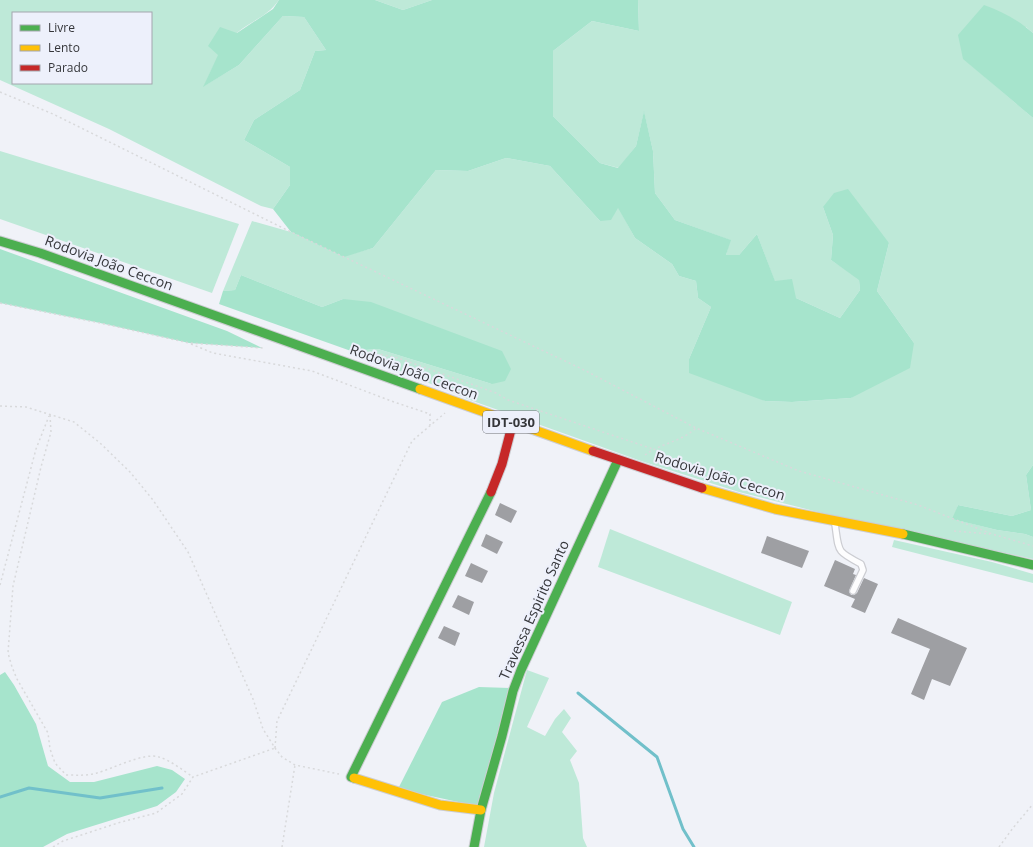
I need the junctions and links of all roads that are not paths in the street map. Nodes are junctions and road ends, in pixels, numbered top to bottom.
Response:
1 (0, 241) edge
2 (513, 422) junction
3 (618, 460) junction
4 (835, 521) junction
5 (1033, 565) edge
6 (852, 591) dead end
7 (481, 810) junction
8 (474, 847) edge

1 - 2 main road, Rodovia João Ceccon / IDT-030
2 - 3 main road, Rodovia João Ceccon / IDT-030
2 - 7 main road
3 - 4 main road, Rodovia João Ceccon / IDT-030
3 - 7 main road, Travessa Espirito Santo
4 - 5 main road, Rodovia João Ceccon / IDT-030
4 - 6 lane
7 - 8 main road, Travessa Espirito Santo

